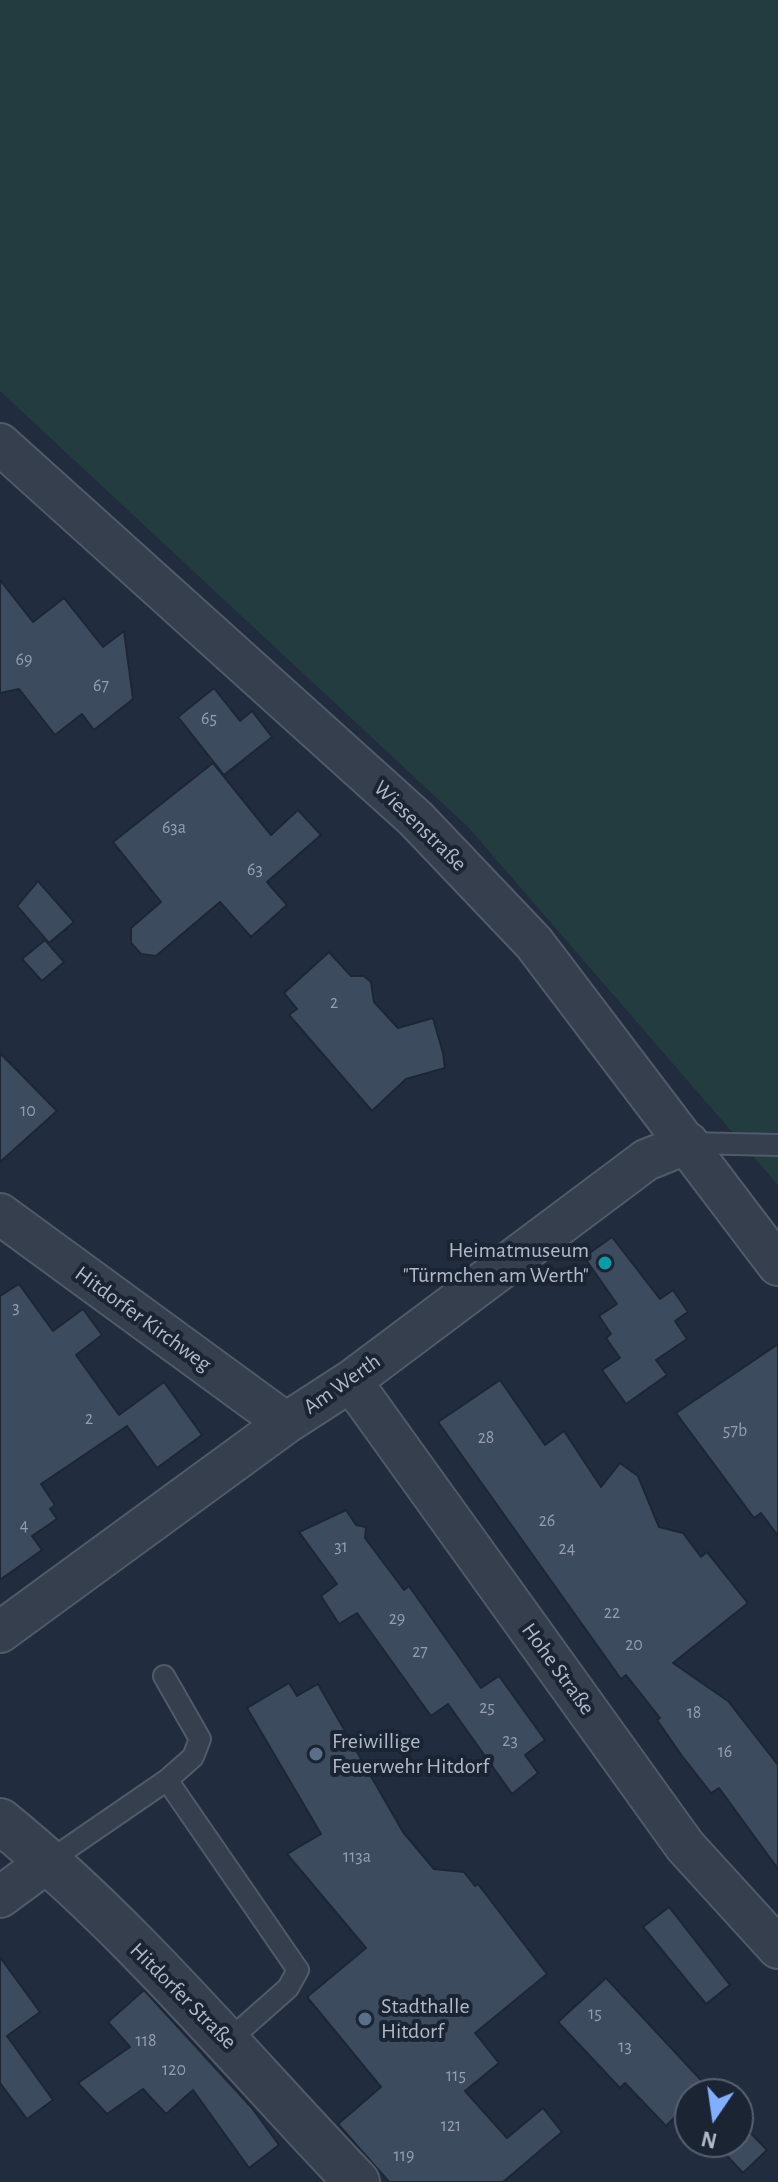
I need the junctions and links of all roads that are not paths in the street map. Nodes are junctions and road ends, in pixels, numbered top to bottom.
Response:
1 (0, 444) edge
2 (688, 1143) junction
3 (778, 1145) edge
4 (0, 1214) edge
5 (778, 1265) edge
6 (351, 1381) junction
7 (286, 1423) junction
8 (0, 1632) edge
9 (164, 1676) dead end
10 (167, 1780) junction
11 (0, 1821) edge
12 (49, 1861) junction
13 (0, 1897) edge
14 (778, 1948) edge
15 (228, 2041) junction
16 (347, 2179) edge

1 - 2 street, Wiesenstraße
2 - 3 lane
2 - 5 street, Wiesenstraße
2 - 6 street, Am Werth
4 - 7 street, Hitdorfer Kirchweg
6 - 7 street, Am Werth
6 - 14 street, Hohe Straße
7 - 8 street, Am Werth
9 - 10 lane
10 - 12 lane
10 - 15 lane
11 - 12 street, Hitdorfer Straße
12 - 13 street
12 - 15 street, Hitdorfer Straße
15 - 16 street, Hitdorfer Straße

